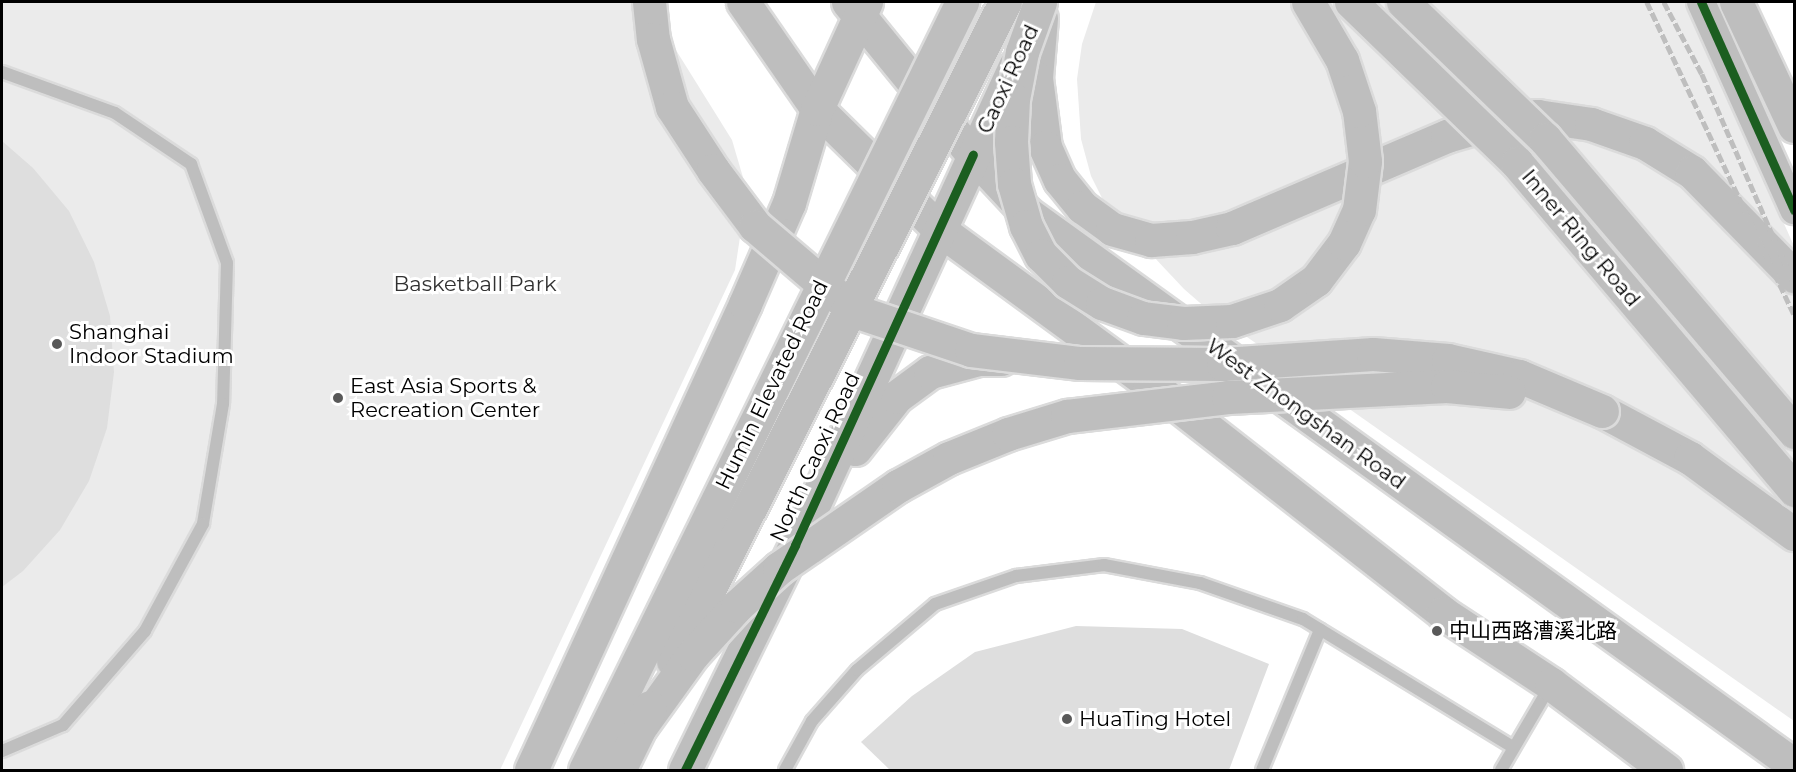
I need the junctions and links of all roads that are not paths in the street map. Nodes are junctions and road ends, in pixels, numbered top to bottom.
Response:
1 (649, 2) edge
2 (743, 2) edge
3 (962, 2) edge
4 (1005, 2) edge
5 (1043, 2) edge
6 (1308, 2) edge
7 (1351, 2) edge
8 (1403, 2) edge
9 (1701, 2) edge
10 (1736, 2) edge
11 (858, 6) edge
12 (2, 72) edge
13 (817, 109) junction
14 (1794, 126) edge
15 (972, 155) junction
16 (1794, 210) edge
17 (940, 230) junction
18 (1794, 276) edge
19 (1149, 383) junction
20 (1602, 411) junction
21 (1794, 432) edge
22 (1794, 490) edge
23 (1794, 534) edge
24 (795, 545) junction
25 (1320, 630) junction
26 (1551, 684) junction
27 (641, 726) junction
28 (1511, 746) junction
29 (2, 751) edge
30 (1794, 765) edge
31 (531, 771) edge
32 (585, 771) edge
33 (619, 771) edge
34 (685, 771) edge
35 (785, 771) edge
36 (1262, 771) edge
37 (1501, 771) edge
38 (1666, 771) edge

1 - 20 main road, bridge
2 - 13 main road
3 - 32 main road, Humin Elevated Road, bridge
4 - 27 main road, bridge
5 - 6 main road, bridge
5 - 15 main road, Caoxi Road
5 - 18 main road, bridge
7 - 22 main road, Inner Ring Road, bridge
8 - 21 main road, Inner Ring Road, bridge
9 - 16 street
10 - 14 main road
11 - 13 main road
11 - 15 main road, West Zhongshan Road
12 - 29 lane
13 - 17 main road
13 - 31 main road
15 - 17 main road, North Caoxi Road
15 - 30 main road, West Zhongshan Road
17 - 19 main road
17 - 24 main road, North Caoxi Road
19 - 24 main road
19 - 26 main road
20 - 23 main road
20 - 27 main road, bridge
24 - 34 main road, North Caoxi Road
25 - 28 lane
25 - 35 lane
25 - 36 lane
26 - 28 lane
26 - 38 main road
27 - 33 main road, bridge
28 - 37 lane

